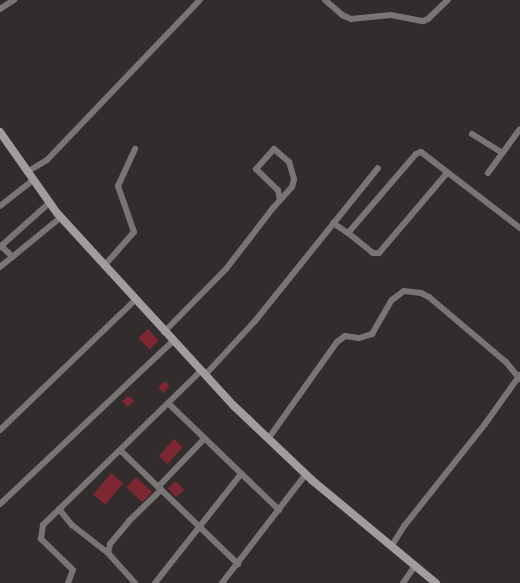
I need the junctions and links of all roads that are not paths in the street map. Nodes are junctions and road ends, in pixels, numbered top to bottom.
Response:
1 (14, 0) edge
2 (200, 0) edge
3 (325, 0) edge
4 (448, 0) edge
5 (0, 9) edge
6 (520, 129) edge
7 (0, 132) edge
8 (472, 134) dead end
9 (135, 149) dead end
10 (502, 153) junction
11 (378, 168) dead end
12 (27, 172) junction
13 (447, 173) junction
14 (488, 173) dead end
15 (33, 180) junction
16 (280, 200) junction
17 (49, 203) junction
18 (0, 206) edge
19 (61, 217) junction
20 (333, 223) junction
21 (520, 228) edge
22 (348, 233) junction
23 (0, 247) edge
24 (13, 257) junction
25 (104, 266) junction
26 (0, 267) edge
27 (134, 300) junction
28 (164, 332) junction
29 (172, 341) junction
30 (203, 373) junction
31 (519, 377) edge
32 (169, 404) junction
33 (0, 430) edge
34 (204, 439) junction
35 (268, 439) junction
36 (121, 451) junction
37 (241, 474) junction
38 (306, 474) junction
39 (160, 489) junction
40 (0, 504) edge
41 (59, 508) junction
42 (279, 510) junction
43 (199, 528) junction
44 (392, 547) junction
45 (108, 553) junction
46 (238, 564) junction
47 (415, 566) junction
48 (68, 583) edge
49 (135, 583) edge
50 (155, 583) edge
51 (222, 583) edge
52 (403, 583) edge
53 (436, 583) edge

1 - 5 street
2 - 12 street
3 - 4 street
6 - 10 street
7 - 12 main road
8 - 10 street
9 - 25 street
10 - 14 street
11 - 20 street
12 - 15 main road
13 - 21 street
13 - 22 street
13 - 22 street
15 - 17 main road
15 - 18 street
16 - 16 street
16 - 28 street
17 - 19 main road
17 - 23 street
19 - 24 street
19 - 25 main road
20 - 22 street
20 - 30 street
23 - 24 street
24 - 26 street
25 - 27 main road
27 - 28 main road
27 - 33 street
28 - 29 main road
29 - 30 main road
29 - 40 street
30 - 32 street
30 - 35 main road
31 - 35 street
31 - 44 street
32 - 34 street
32 - 36 street
34 - 37 street
34 - 39 street
35 - 38 main road
36 - 39 street
36 - 41 street
37 - 42 street
37 - 43 street
38 - 42 street
38 - 44 main road
39 - 43 street
39 - 45 street
41 - 45 street
41 - 48 street
42 - 46 street
43 - 46 street
43 - 50 street
44 - 47 main road
45 - 49 street
46 - 51 street
47 - 52 street
47 - 53 main road

